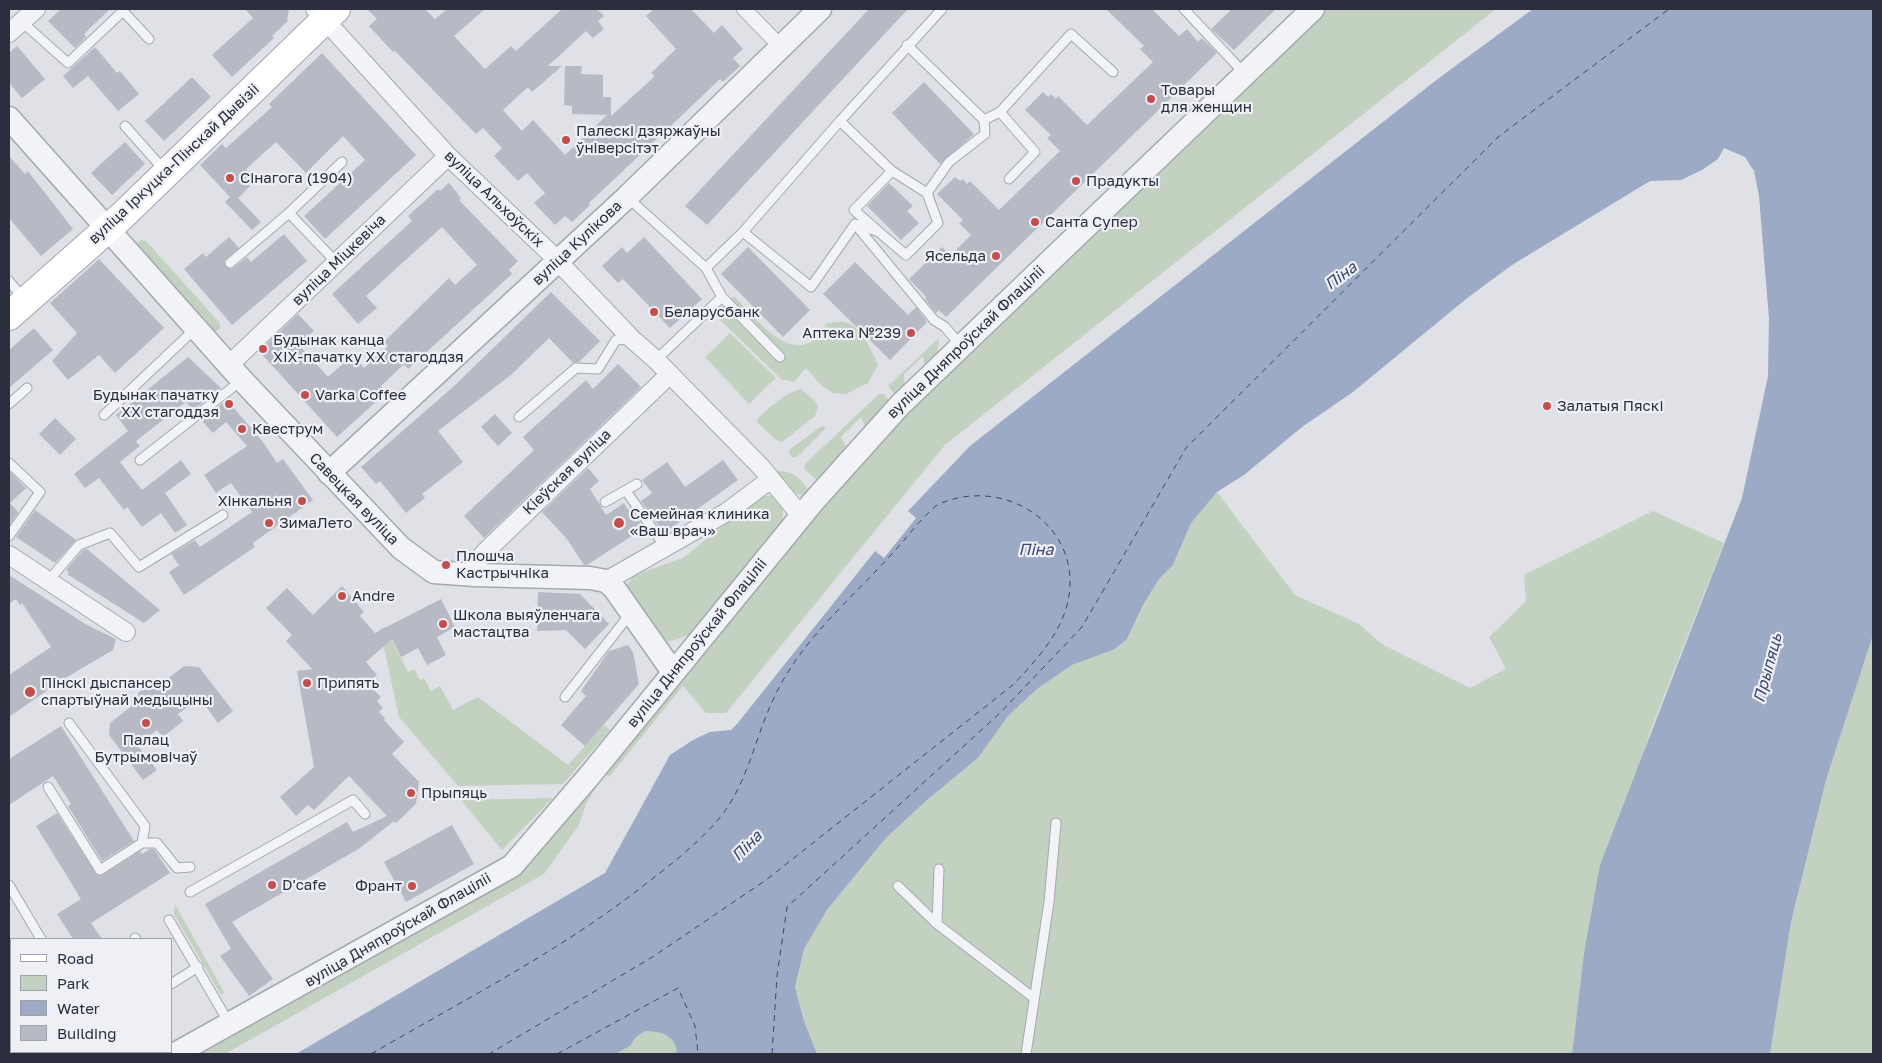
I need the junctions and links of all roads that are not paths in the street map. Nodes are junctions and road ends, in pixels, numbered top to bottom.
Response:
1 (36, 9) edge
2 (744, 9) edge
3 (820, 9) edge
4 (942, 9) edge
5 (1184, 9) edge
6 (1313, 9) edge
7 (325, 12) edge
8 (15, 28) edge
9 (149, 39) dead end
10 (907, 45) junction
11 (782, 48) junction
12 (1113, 72) dead end
13 (1244, 73) junction
14 (1000, 112) junction
15 (9, 118) edge
16 (984, 120) junction
17 (840, 121) junction
18 (125, 126) dead end
19 (448, 156) junction
20 (342, 162) dead end
21 (892, 171) junction
22 (167, 173) junction
23 (1009, 180) dead end
24 (927, 193) junction
25 (627, 197) junction
26 (289, 213) junction
27 (855, 224) junction
28 (108, 228) junction
29 (743, 232) junction
30 (879, 232) junction
31 (336, 262) junction
32 (556, 262) junction
33 (230, 263) dead end
34 (706, 268) junction
35 (722, 297) junction
36 (14, 299) edge
37 (196, 328) junction
38 (632, 339) junction
39 (961, 346) junction
40 (780, 357) dead end
41 (656, 360) junction
42 (236, 372) junction
43 (670, 374) junction
44 (26, 388) dead end
45 (9, 404) edge
46 (104, 415) dead end
47 (519, 417) dead end
48 (140, 460) dead end
49 (9, 463) edge
50 (329, 473) junction
51 (771, 479) junction
52 (637, 484) dead end
53 (626, 491) junction
54 (605, 502) dead end
55 (222, 515) dead end
56 (802, 516) junction
57 (9, 536) edge
58 (666, 548) junction
59 (9, 555) edge
60 (475, 575) junction
61 (49, 580) junction
62 (606, 581) junction
63 (630, 614) junction
64 (126, 632) dead end
65 (673, 672) junction
66 (565, 697) dead end
67 (69, 722) dead end
68 (48, 788) dead end
69 (366, 814) dead end
70 (1056, 823) dead end
71 (142, 843) junction
72 (190, 867) dead end
73 (939, 869) dead end
74 (9, 885) edge
75 (898, 886) dead end
76 (190, 892) dead end
77 (170, 920) dead end
78 (937, 924) junction
79 (40, 938) edge
80 (198, 967) junction
81 (172, 983) edge
82 (1034, 998) junction
83 (229, 1024) junction
84 (175, 1054) edge
85 (1026, 1054) edge

1 - 8 street
2 - 11 street
3 - 11 street, вуліца Кулікова
4 - 10 lane
5 - 13 lane
6 - 13 street, вуліца Дняпроўскай Флаціліі
7 - 19 street, вуліца Альхоўскіх
7 - 22 main road, вуліца Іркуцка-Пінскай Дывізіі
8 - 9 lane
10 - 16 lane
10 - 17 lane
11 - 25 street, вуліца Кулікова
12 - 14 lane
13 - 39 street, вуліца Дняпроўскай Флаціліі
14 - 16 lane
14 - 23 lane
15 - 28 street, Савецкая вуліца
16 - 24 lane
17 - 21 lane
17 - 29 lane
18 - 22 lane
19 - 31 street, вуліца Міцкевіча
19 - 32 street, вуліца Альхоўскіх
20 - 26 lane
21 - 24 lane
21 - 30 lane
22 - 28 main road, вуліца Іркуцка-Пінскай Дывізіі
24 - 30 lane
25 - 32 street, вуліца Кулікова
25 - 34 lane
26 - 31 lane
26 - 33 lane
27 - 29 lane
27 - 30 lane
27 - 39 lane
28 - 36 main road, вуліца Іркуцка-Пінскай Дывізіі
28 - 37 street, Савецкая вуліца
29 - 34 lane
31 - 42 street, вуліца Міцкевіча
32 - 38 street, вуліца Альхоўскіх
32 - 50 street, вуліца Кулікова
34 - 35 lane
35 - 40 lane
35 - 41 lane
37 - 42 street, Савецкая вуліца
37 - 46 lane
38 - 41 street, вуліца Альхоўскіх
38 - 47 lane
39 - 56 street, вуліца Дняпроўскай Флаціліі
41 - 43 street, вуліца Альхоўскіх
42 - 48 lane
42 - 50 street, Савецкая вуліца
43 - 51 street, вуліца Альхоўскіх
43 - 60 street, Кіеўская вуліца
44 - 45 lane
49 - 57 lane
50 - 60 street, Савецкая вуліца
51 - 56 street, вуліца Альхоўскіх
51 - 58 street
52 - 53 lane
53 - 54 lane
53 - 58 lane
55 - 61 lane
56 - 65 street, вуліца Дняпроўскай Флаціліі
58 - 62 street
59 - 61 street
60 - 62 street, Савецкая вуліца
61 - 64 street
62 - 63 street
63 - 65 street
63 - 66 lane
65 - 83 street, вуліца Дняпроўскай Флаціліі
67 - 71 lane
68 - 71 lane
69 - 76 lane
70 - 82 lane
71 - 72 lane
73 - 78 lane
74 - 79 lane
75 - 78 lane
77 - 80 lane
78 - 82 lane
80 - 81 lane
80 - 83 lane
82 - 85 lane
83 - 84 street, вуліца Дняпроўскай Флаціліі

